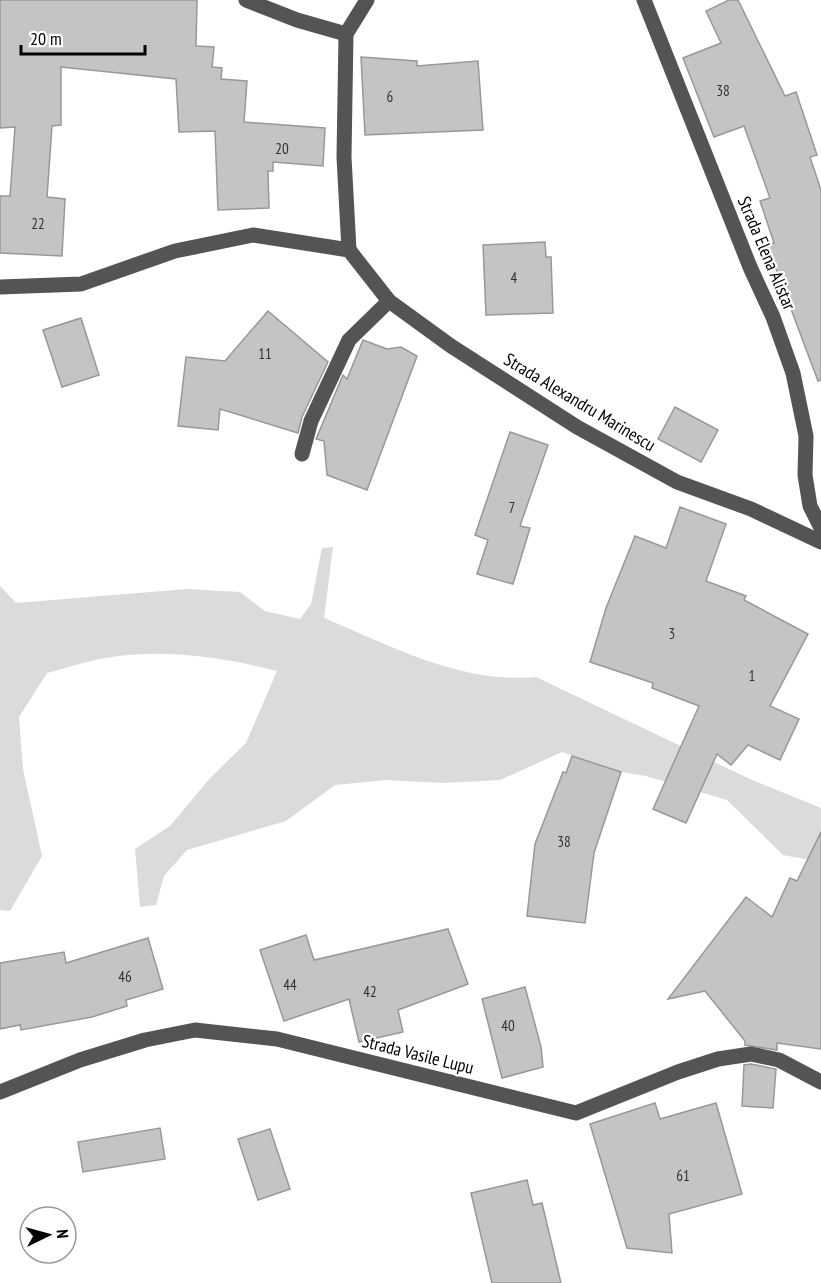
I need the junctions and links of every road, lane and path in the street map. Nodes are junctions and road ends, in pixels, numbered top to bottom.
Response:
1 (246, 0) edge
2 (367, 0) edge
3 (644, 0) edge
4 (346, 34) junction
5 (349, 250) junction
6 (0, 287) edge
7 (390, 301) junction
8 (302, 454) dead end
9 (821, 528) edge
10 (821, 542) edge
11 (821, 1082) edge
12 (0, 1092) edge

1 - 4 street
2 - 4 street
3 - 9 street, Strada Elena Alistar
4 - 5 street
5 - 6 street
5 - 7 street, Strada Alexandru Marinescu
7 - 8 street
7 - 10 street, Strada Alexandru Marinescu
11 - 12 street, Strada Vasile Lupu

